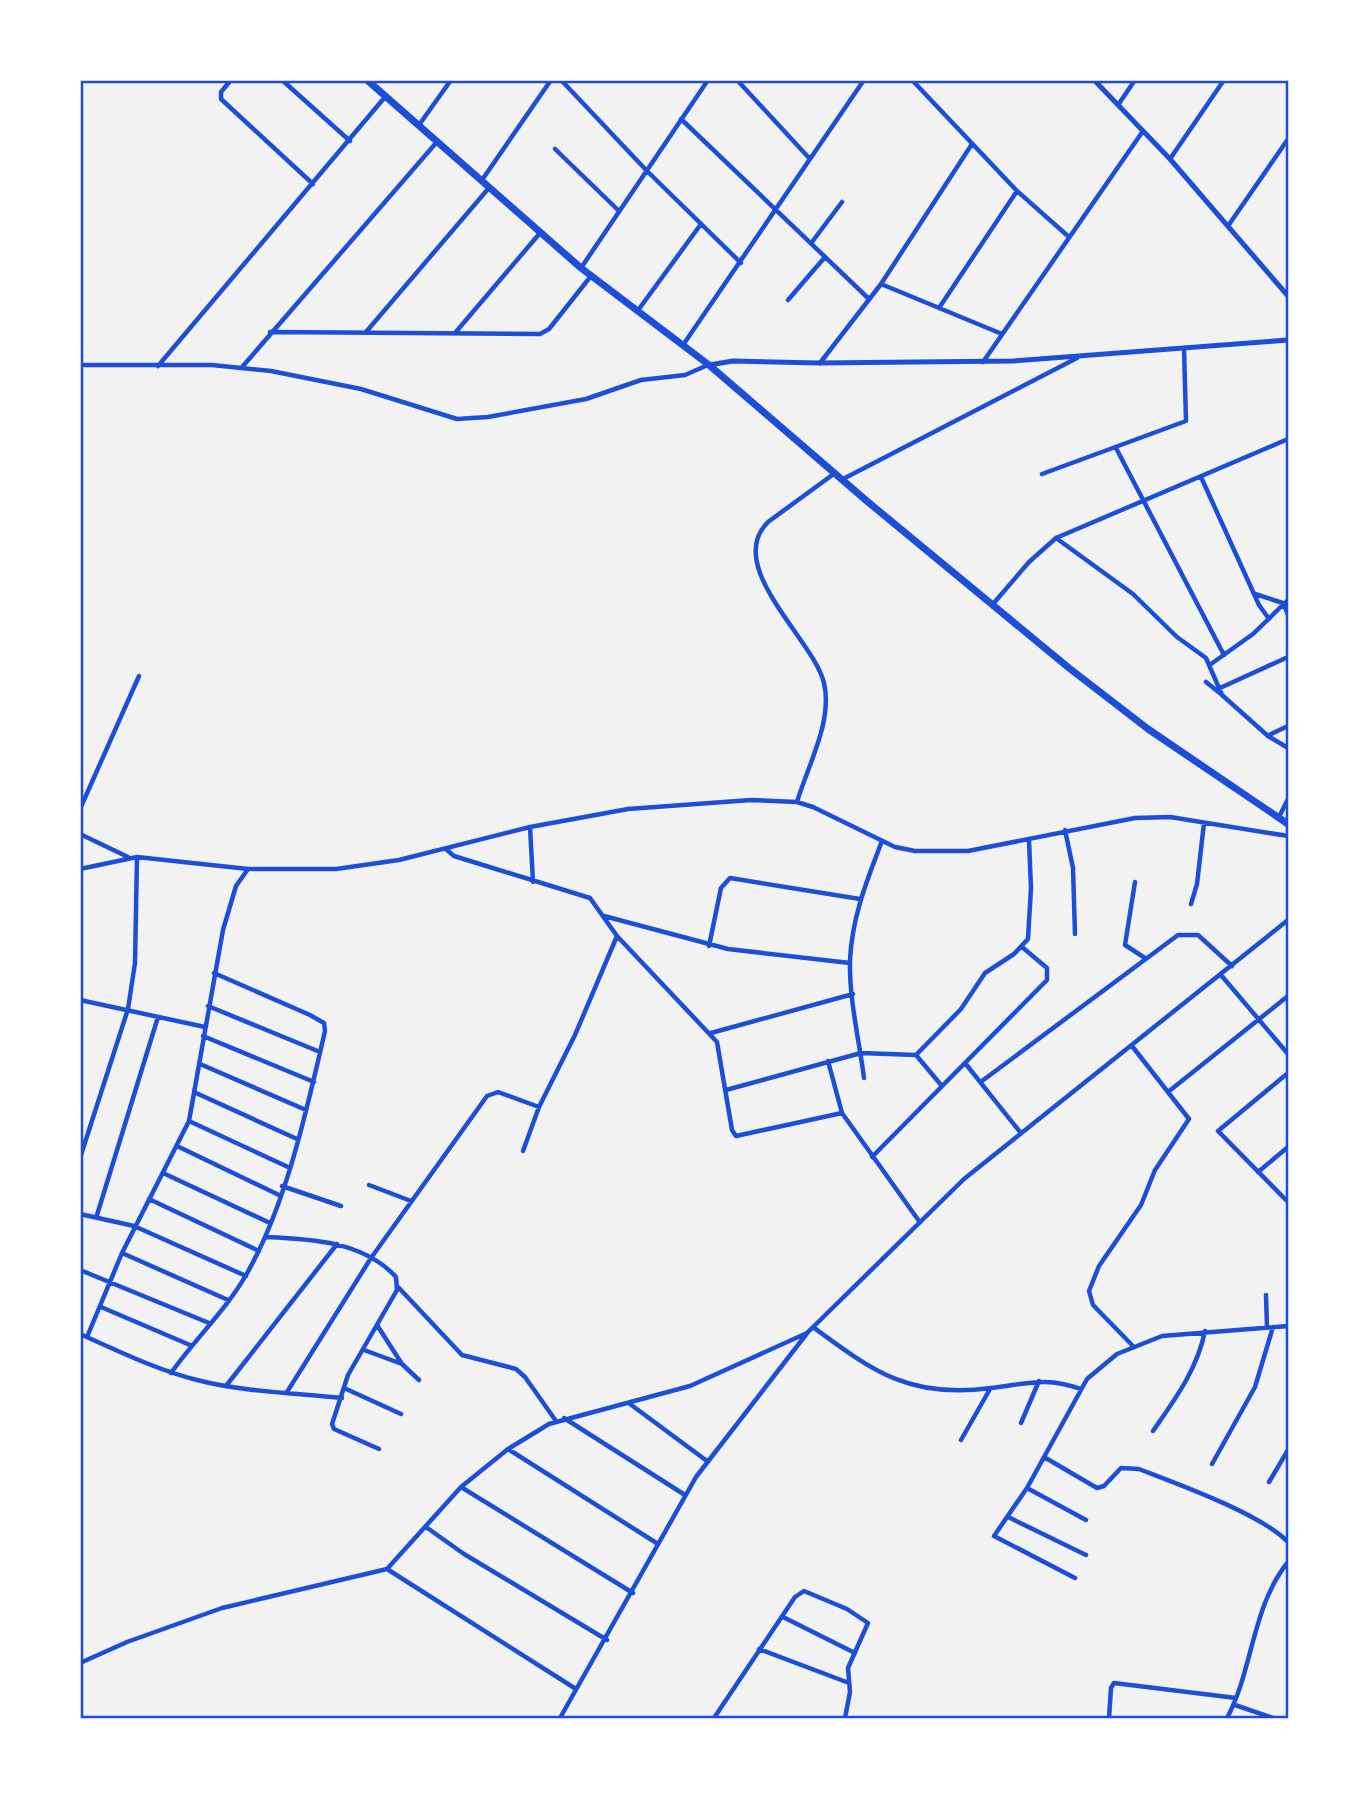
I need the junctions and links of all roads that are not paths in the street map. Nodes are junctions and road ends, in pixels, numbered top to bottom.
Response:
1 (231, 80) edge
2 (282, 80) edge
3 (368, 80) edge
4 (451, 80) edge
5 (551, 80) edge
6 (561, 80) edge
7 (708, 80) edge
8 (737, 80) edge
9 (864, 80) edge
10 (912, 80) edge
11 (1094, 80) edge
12 (1135, 80) edge
13 (1224, 80) edge
14 (385, 97) junction
15 (1117, 106) junction
16 (681, 119) junction
17 (418, 126) junction
18 (1143, 131) junction
19 (1289, 139) edge
20 (350, 142) junction
21 (436, 143) junction
22 (972, 144) junction
23 (555, 149) dead end
24 (810, 159) junction
25 (1170, 159) junction
26 (646, 171) junction
27 (481, 181) junction
28 (313, 184) junction
29 (488, 189) junction
30 (1017, 191) junction
31 (842, 202) dead end
32 (778, 209) junction
33 (619, 211) junction
34 (701, 224) junction
35 (1228, 226) junction
36 (540, 233) junction
37 (1069, 237) junction
38 (813, 242) junction
39 (825, 257) junction
40 (741, 263) junction
41 (581, 268) junction
42 (591, 276) junction
43 (881, 284) junction
44 (1287, 291) edge
45 (869, 299) junction
46 (788, 300) dead end
47 (939, 308) junction
48 (639, 309) junction
49 (270, 331) junction
50 (366, 332) junction
51 (455, 334) junction
52 (1002, 334) junction
53 (1289, 340) edge
54 (683, 345) junction
55 (1184, 348) junction
56 (1077, 358) junction
57 (984, 362) junction
58 (819, 363) junction
59 (80, 365) edge
60 (709, 365) junction
61 (158, 366) junction
62 (242, 367) junction
63 (1289, 439) edge
64 (1116, 448) junction
65 (835, 473) junction
66 (1042, 474) dead end
67 (1201, 477) junction
68 (843, 479) junction
69 (1143, 501) junction
70 (1056, 538) junction
71 (1254, 594) junction
72 (1286, 602) edge
73 (992, 605) junction
74 (1289, 615) edge
75 (1269, 619) junction
76 (1224, 655) junction
77 (1289, 657) edge
78 (1211, 664) junction
79 (139, 676) dead end
80 (1206, 682) dead end
81 (1220, 688) junction
82 (1222, 695) junction
83 (1289, 726) edge
84 (1268, 736) junction
85 (1289, 748) edge
86 (1289, 799) edge
87 (797, 802) junction
88 (80, 808) edge
89 (1279, 817) junction
90 (1205, 823) junction
91 (1289, 824) edge
92 (530, 827) junction
93 (1065, 830) junction
94 (80, 834) edge
95 (1289, 836) edge
96 (1029, 840) junction
97 (882, 841) junction
98 (446, 849) junction
99 (137, 857) junction
100 (129, 858) junction
101 (80, 869) edge
102 (248, 869) junction
103 (533, 882) junction
104 (1135, 882) dead end
105 (860, 899) junction
106 (1191, 904) dead end
107 (604, 916) junction
108 (1289, 920) edge
109 (1075, 934) dead end
110 (617, 936) junction
111 (709, 946) junction
112 (1022, 947) junction
113 (1145, 958) junction
114 (850, 963) junction
115 (1232, 966) junction
116 (214, 972) junction
117 (1220, 975) junction
118 (853, 994) junction
119 (1289, 996) edge
120 (80, 1000) edge
121 (207, 1006) junction
122 (128, 1009) junction
123 (158, 1017) junction
124 (1259, 1020) junction
125 (205, 1027) junction
126 (711, 1033) junction
127 (204, 1036) junction
128 (1132, 1046) junction
129 (320, 1052) junction
130 (861, 1053) junction
131 (1289, 1054) edge
132 (916, 1055) junction
133 (828, 1061) junction
134 (965, 1063) junction
135 (200, 1064) junction
136 (1289, 1073) edge
137 (864, 1078) dead end
138 (982, 1081) junction
139 (314, 1082) junction
140 (942, 1086) junction
141 (726, 1090) junction
142 (196, 1092) junction
143 (1168, 1092) junction
144 (539, 1107) junction
145 (306, 1110) junction
146 (842, 1113) junction
147 (189, 1121) junction
148 (1020, 1132) junction
149 (297, 1139) junction
150 (177, 1146) junction
151 (1289, 1147) edge
152 (523, 1151) dead end
153 (872, 1157) junction
154 (80, 1158) edge
155 (288, 1167) junction
156 (163, 1172) junction
157 (1258, 1172) junction
158 (369, 1185) dead end
159 (282, 1186) junction
160 (279, 1195) junction
161 (149, 1199) junction
162 (411, 1202) junction
163 (1289, 1202) edge
164 (341, 1206) dead end
165 (80, 1214) edge
166 (97, 1215) junction
167 (919, 1221) junction
168 (270, 1223) junction
169 (134, 1226) junction
170 (265, 1237) junction
171 (337, 1244) junction
172 (259, 1251) junction
173 (121, 1252) junction
174 (371, 1258) junction
175 (80, 1270) edge
176 (246, 1276) junction
177 (111, 1281) junction
178 (398, 1288) junction
179 (1266, 1295) dead end
180 (228, 1300) junction
181 (101, 1307) junction
182 (209, 1323) junction
183 (377, 1325) junction
184 (1289, 1326) edge
185 (813, 1327) junction
186 (1270, 1327) junction
187 (1205, 1331) junction
188 (808, 1332) junction
189 (80, 1334) edge
190 (88, 1337) junction
191 (190, 1345) junction
192 (1132, 1345) junction
193 (364, 1350) junction
194 (402, 1364) junction
195 (171, 1373) junction
196 (419, 1380) dead end
197 (1040, 1380) junction
198 (226, 1386) junction
199 (344, 1388) junction
200 (990, 1389) junction
201 (1081, 1389) junction
202 (287, 1392) junction
203 (343, 1398) junction
204 (630, 1404) junction
205 (401, 1414) dead end
206 (564, 1418) junction
207 (556, 1421) junction
208 (1021, 1423) dead end
209 (1153, 1431) dead end
210 (961, 1440) dead end
211 (379, 1449) dead end
212 (508, 1449) junction
213 (1289, 1450) edge
214 (1044, 1457) junction
215 (707, 1461) junction
216 (1212, 1464) dead end
217 (1269, 1482) dead end
218 (461, 1487) junction
219 (1027, 1488) junction
220 (685, 1495) junction
221 (1007, 1517) junction
222 (1086, 1520) dead end
223 (426, 1527) junction
224 (1289, 1542) edge
225 (658, 1544) junction
226 (1086, 1555) dead end
227 (1289, 1562) edge
228 (387, 1569) junction
229 (1075, 1578) dead end
230 (633, 1593) junction
231 (783, 1616) junction
232 (607, 1640) junction
233 (759, 1649) junction
234 (855, 1653) junction
235 (80, 1663) edge
236 (849, 1683) junction
237 (576, 1689) junction
238 (1236, 1698) junction
239 (1234, 1705) junction
240 (560, 1718) edge
241 (714, 1718) edge
242 (845, 1718) edge
243 (1109, 1718) edge
244 (1227, 1718) edge
245 (1273, 1718) edge

1 - 28 street
2 - 20 street
3 - 14 main road
4 - 17 street
5 - 27 street
6 - 26 street
7 - 16 street
8 - 24 street
9 - 24 street
10 - 22 street
11 - 15 street
12 - 15 street
13 - 25 street
14 - 17 main road
14 - 20 street
15 - 18 street
16 - 26 street
16 - 32 street
17 - 21 main road
18 - 25 street
18 - 37 street
19 - 35 street
20 - 28 street
21 - 27 main road
21 - 49 street
22 - 30 street
22 - 43 street
23 - 33 street
24 - 32 street
25 - 35 street
26 - 33 street
26 - 34 street
27 - 29 main road
28 - 61 street
29 - 36 main road
29 - 50 street
30 - 37 street
30 - 47 street
31 - 38 street
32 - 38 street
32 - 40 street
33 - 41 street
34 - 40 street
34 - 48 street
35 - 44 street
36 - 41 main road
36 - 51 street
37 - 52 street
38 - 39 street
39 - 45 street
39 - 46 street
40 - 54 street
41 - 42 main road
42 - 48 main road
42 - 51 street
43 - 45 street
43 - 47 street
45 - 58 street
47 - 52 street
48 - 54 main road
49 - 50 street
49 - 62 street
50 - 51 street
52 - 57 street
53 - 55 street
54 - 60 main road
55 - 56 street
55 - 64 street
56 - 57 street
56 - 68 street
57 - 58 street
58 - 60 street
59 - 61 street
60 - 62 street
60 - 65 main road
61 - 62 street
63 - 67 street
64 - 66 street
64 - 69 street
65 - 68 main road
65 - 87 street
67 - 69 street
67 - 71 street
68 - 73 main road
69 - 70 street
69 - 76 street
70 - 73 street
70 - 78 street
71 - 72 street
71 - 75 street
72 - 74 street
72 - 75 street
73 - 89 main road
75 - 76 street
76 - 78 street
77 - 81 street
78 - 81 street
79 - 88 street
80 - 82 street
81 - 82 street
82 - 84 street
83 - 84 street
84 - 85 street
86 - 89 street
87 - 92 street
87 - 97 street
89 - 91 main road
90 - 93 street
90 - 95 street
90 - 106 street
92 - 98 street
92 - 103 street
93 - 96 street
93 - 109 street
94 - 100 street
96 - 97 street
96 - 112 street
97 - 105 street
98 - 102 street
98 - 103 street
99 - 100 street
99 - 102 street
99 - 122 street
100 - 101 street
102 - 116 street
103 - 107 street
104 - 113 street
105 - 111 street
105 - 114 street
107 - 110 street
107 - 111 street
108 - 115 street
110 - 126 street
110 - 144 street
111 - 114 street
112 - 132 street
112 - 134 street
113 - 115 street
113 - 138 street
114 - 118 street
115 - 117 street
116 - 121 street
116 - 129 street
117 - 124 street
117 - 128 street
118 - 126 street
118 - 130 street
119 - 124 street
120 - 122 street
121 - 125 street
121 - 129 street
122 - 123 street
122 - 154 street
123 - 125 street
123 - 166 street
124 - 131 street
124 - 143 street
125 - 127 street
126 - 141 street
127 - 135 street
127 - 139 street
128 - 143 street
128 - 148 street
129 - 139 street
130 - 132 street
130 - 133 street
130 - 137 street
132 - 140 street
133 - 141 street
133 - 146 street
134 - 138 street
134 - 140 street
135 - 142 street
135 - 145 street
136 - 157 street
138 - 148 street
139 - 145 street
140 - 153 street
141 - 146 street
142 - 147 street
142 - 149 street
143 - 192 street
144 - 152 street
144 - 162 street
145 - 149 street
146 - 153 street
147 - 150 street
147 - 155 street
148 - 167 street
149 - 155 street
150 - 156 street
150 - 160 street
151 - 157 street
153 - 167 street
155 - 159 street
156 - 161 street
156 - 168 street
157 - 163 street
158 - 162 street
159 - 160 street
159 - 164 street
160 - 168 street
161 - 169 street
161 - 172 street
162 - 174 street
165 - 166 street
166 - 169 street
167 - 185 street
168 - 170 street
169 - 173 street
169 - 176 street
170 - 171 street
170 - 172 street
171 - 174 street
171 - 198 street
172 - 176 street
173 - 177 street
173 - 180 street
174 - 178 street
174 - 202 street
175 - 177 street
176 - 180 street
177 - 181 street
177 - 182 street
178 - 183 street
178 - 207 street
179 - 186 street
180 - 182 street
181 - 190 street
181 - 191 street
182 - 191 street
183 - 193 street
183 - 194 street
184 - 186 street
185 - 188 street
185 - 200 street
186 - 187 street
186 - 216 street
187 - 192 street
187 - 209 street
188 - 204 street
188 - 215 street
189 - 190 street
190 - 195 street
191 - 195 street
192 - 201 street
193 - 194 street
193 - 199 street
194 - 196 street
195 - 198 street
197 - 200 street
197 - 201 street
197 - 208 street
198 - 202 street
199 - 203 street
199 - 205 street
200 - 210 street
201 - 214 street
202 - 203 street
203 - 211 street
204 - 206 street
204 - 215 street
206 - 207 street
206 - 220 street
207 - 212 street
212 - 218 street
212 - 225 street
213 - 217 street
214 - 219 street
214 - 224 street
215 - 220 street
218 - 223 street
218 - 230 street
219 - 221 street
219 - 222 street
220 - 225 street
221 - 226 street
221 - 229 street
223 - 228 street
223 - 232 street
225 - 230 street
227 - 238 street
228 - 235 street
228 - 237 street
230 - 232 street
231 - 233 street
231 - 234 street
231 - 234 street
232 - 237 street
233 - 236 street
233 - 241 street
234 - 236 street
236 - 242 street
237 - 240 street
238 - 239 street
238 - 243 street
239 - 244 street
239 - 245 street

